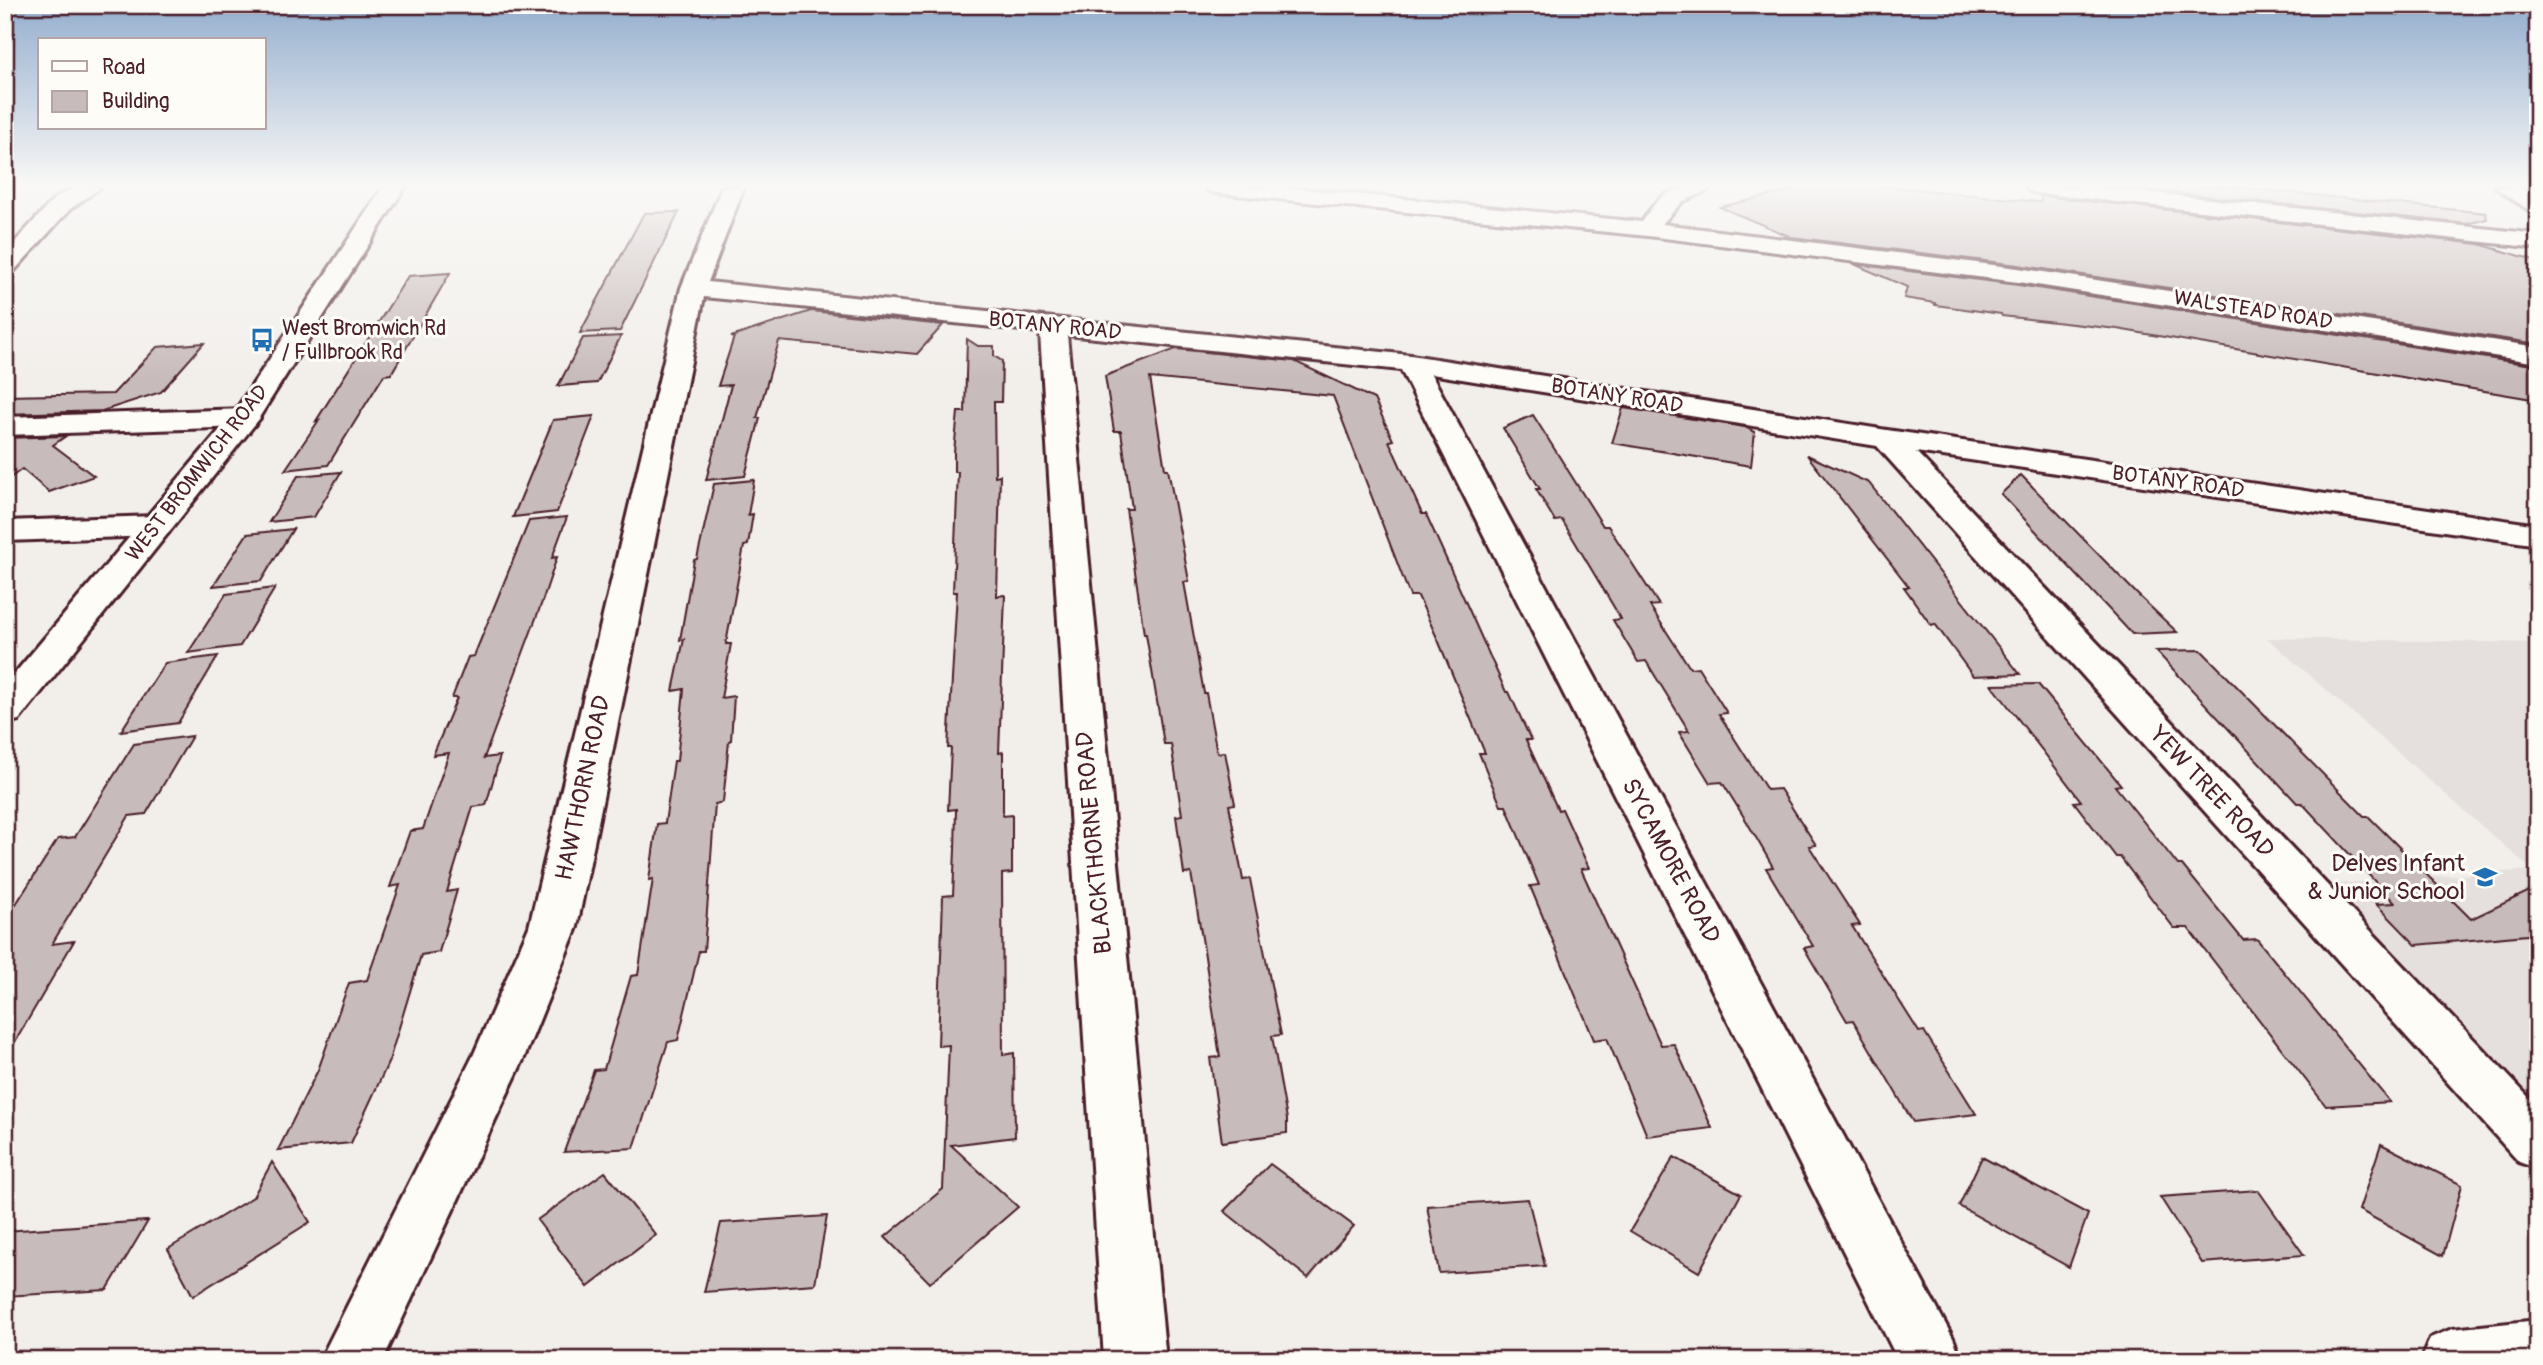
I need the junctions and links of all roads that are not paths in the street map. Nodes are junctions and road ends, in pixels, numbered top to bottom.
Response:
1 (20, 251) edge
2 (353, 251) edge
3 (708, 251) edge
4 (1823, 251) edge
5 (5, 267) edge
6 (693, 288) junction
7 (1053, 326) junction
8 (2538, 355) edge
9 (1411, 363) junction
10 (245, 418) junction
11 (5, 426) edge
12 (1887, 439) junction
13 (156, 526) junction
14 (5, 531) edge
15 (2538, 535) edge
16 (5, 711) edge
17 (2538, 1145) edge
18 (2538, 1351) edge
19 (351, 1360) edge
20 (1135, 1360) edge
21 (1931, 1360) edge
22 (2452, 1360) edge

1 - 5 street
2 - 10 street, WEST BROMWICH ROAD
3 - 6 street, HAWTHORN ROAD
4 - 8 street, WALSTEAD ROAD
6 - 7 street, BOTANY ROAD
6 - 19 street, HAWTHORN ROAD
7 - 9 street, BOTANY ROAD
7 - 20 street, BLACKTHORNE ROAD
9 - 12 street, BOTANY ROAD
9 - 21 street, SYCAMORE ROAD
10 - 11 street
10 - 13 street, WEST BROMWICH ROAD
12 - 15 street, BOTANY ROAD
12 - 17 street, YEW TREE ROAD
13 - 14 street
13 - 16 street, WEST BROMWICH ROAD
18 - 22 street

